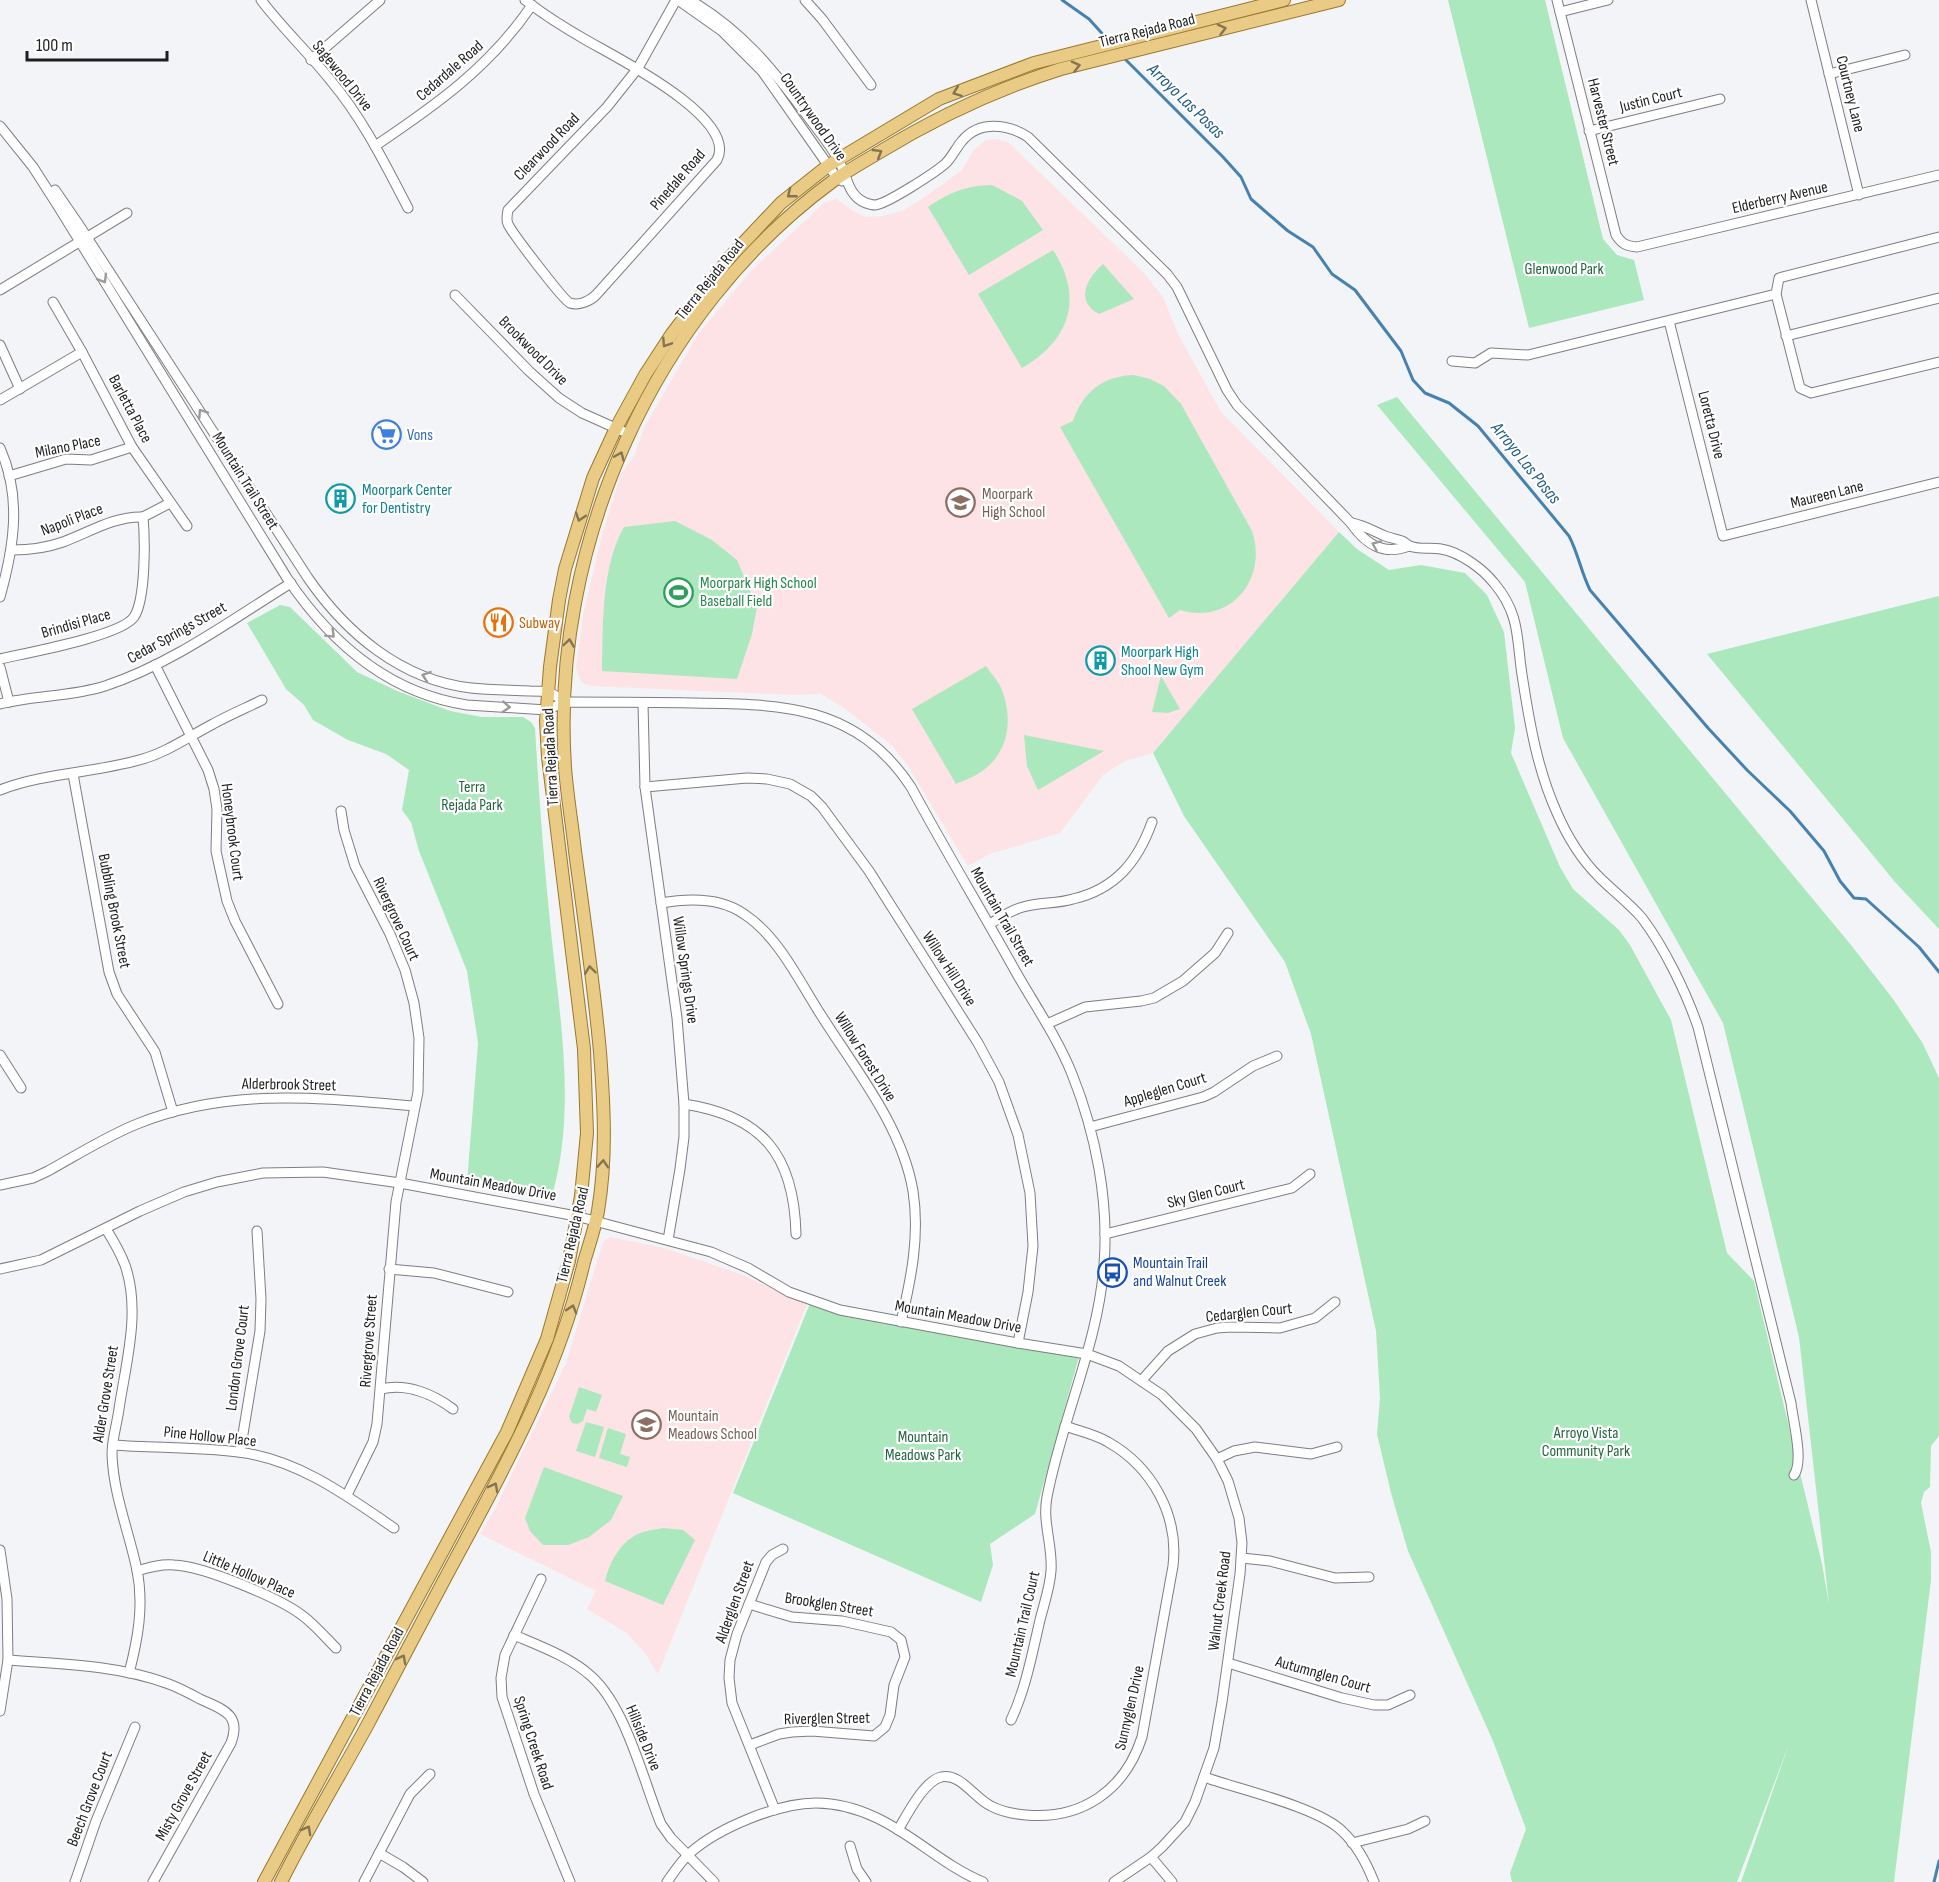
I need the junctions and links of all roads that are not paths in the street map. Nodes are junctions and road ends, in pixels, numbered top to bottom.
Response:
1 (261, 0) edge
2 (380, 0) edge
3 (677, 0) edge
4 (690, 0) edge
5 (805, 0) edge
6 (1284, 0) edge
7 (1339, 0) edge
8 (1557, 0) edge
9 (1608, 0) edge
10 (1811, 0) edge
11 (528, 3) edge
12 (1560, 12) junction
13 (1905, 55) dead end
14 (311, 60) junction
15 (638, 68) junction
16 (1829, 74) junction
17 (871, 85) dead end
18 (1720, 99) dead end
19 (0, 117) edge
20 (0, 126) edge
21 (1590, 131) junction
22 (375, 146) junction
23 (834, 162) junction
24 (1939, 175) edge
25 (843, 178) junction
26 (1859, 195) junction
27 (408, 208) dead end
28 (127, 213) dead end
29 (1939, 237) edge
30 (83, 239) junction
31 (1627, 246) joint
32 (0, 290) edge
33 (1776, 294) junction
34 (455, 295) dead end
35 (1939, 298) edge
36 (53, 303) dead end
37 (581, 303) joint
38 (1669, 321) junction
39 (1786, 336) junction
40 (0, 345) edge
41 (82, 352) junction
42 (1452, 361) dead end
43 (1939, 362) edge
44 (20, 389) junction
45 (0, 400) edge
46 (616, 428) junction
47 (629, 434) junction
48 (132, 447) junction
49 (0, 448) edge
50 (9, 476) junction
51 (1939, 482) edge
52 (170, 503) junction
53 (143, 517) junction
54 (187, 526) dead end
55 (1723, 536) joint
56 (12, 550) junction
57 (291, 583) junction
58 (0, 597) edge
59 (0, 659) edge
60 (155, 665) junction
61 (0, 668) edge
62 (548, 692) junction
63 (262, 700) dead end
64 (565, 702) junction
65 (4, 703) edge
66 (643, 703) junction
67 (547, 710) junction
68 (191, 737) junction
69 (73, 774) junction
70 (645, 787) junction
71 (0, 790) edge
72 (341, 811) dead end
73 (1152, 822) dead end
74 (661, 903) junction
75 (990, 924) junction
76 (1228, 933) dead end
77 (278, 1004) dead end
78 (1047, 1024) junction
79 (0, 1055) edge
80 (1277, 1056) dead end
81 (21, 1088) dead end
82 (684, 1104) junction
83 (414, 1106) junction
84 (173, 1112) junction
85 (1090, 1127) junction
86 (1311, 1174) dead end
87 (399, 1183) junction
88 (0, 1185) edge
89 (576, 1216) junction
90 (596, 1222) junction
91 (106, 1229) junction
92 (257, 1231) dead end
93 (796, 1234) dead end
94 (1105, 1234) junction
95 (668, 1240) junction
96 (0, 1269) edge
97 (390, 1269) junction
98 (508, 1292) dead end
99 (1335, 1302) dead end
100 (902, 1322) junction
101 (1018, 1343) junction
102 (1087, 1354) junction
103 (1142, 1380) junction
104 (381, 1389) junction
105 (453, 1409) dead end
106 (1065, 1426) junction
107 (113, 1445) junction
108 (1337, 1447) dead end
109 (240, 1452) junction
110 (1217, 1459) junction
111 (1794, 1475) dead end
112 (347, 1496) junction
113 (394, 1528) dead end
114 (783, 1549) dead end
115 (0, 1550) edge
116 (1242, 1558) junction
117 (137, 1571) junction
118 (1369, 1577) dead end
119 (542, 1579) dead end
120 (749, 1604) junction
121 (514, 1635) junction
122 (901, 1640) joint
123 (336, 1648) dead end
124 (8, 1660) junction
125 (1228, 1664) junction
126 (129, 1673) junction
127 (1410, 1695) dead end
128 (0, 1711) edge
129 (1011, 1720) dead end
130 (135, 1727) dead end
131 (750, 1744) junction
132 (430, 1774) dead end
133 (1204, 1777) junction
134 (775, 1810) junction
135 (1425, 1821) dead end
136 (898, 1830) junction
137 (1352, 1843) junction
138 (850, 1846) dead end
139 (379, 1853) junction
140 (689, 1854) junction
141 (1151, 1857) junction
142 (963, 1878) edge
143 (75, 1882) edge
144 (153, 1882) edge
145 (264, 1882) edge
146 (281, 1882) edge
147 (364, 1882) edge
148 (423, 1882) edge
149 (570, 1882) edge
150 (667, 1882) edge
151 (714, 1882) edge
152 (866, 1882) edge
153 (983, 1882) edge
154 (1114, 1882) edge
155 (1172, 1882) edge
156 (1374, 1882) edge

1 - 14 street, Sagewood Drive
2 - 14 street
3 - 15 street, Clearwood Road
3 - 23 street, Countrywood Drive
4 - 23 street, Countrywood Drive
5 - 17 street
6 -> 23 main road, Tierra Rejada Road
25 -> 7 main road, Tierra Rejada Road
8 - 12 street, Harvester Street
9 - 12 street
10 - 16 street, Courtney Lane
11 - 15 street, Pinedale Road
11 - 22 street, Cedardale Road
12 - 21 street, Harvester Street
13 - 16 street
14 - 22 street, Sagewood Drive
15 - 37 street, Clearwood Road
15 - 37 street, Pinedale Road
16 - 26 street, Courtney Lane
18 - 21 street, Justin Court
19 - 30 street, Mountain Trail Street
20 - 30 street, Mountain Trail Street
21 - 31 street, Harvester Street
22 - 27 street, Sagewood Drive
23 - 25 street, Countrywood Drive
23 -> 46 main road, Tierra Rejada Road
24 - 26 street, Elderberry Avenue
25 - 47 main road, Tierra Rejada Road
25 - 111 street
26 - 31 street, Elderberry Avenue
28 - 30 street
29 - 33 street
30 - 32 street
30 -> 57 street, Mountain Trail Street
62 -> 30 street, Mountain Trail Street
33 - 38 street
33 - 39 street
34 - 46 street, Brookwood Drive
35 - 39 street
36 - 41 street, Barletta Place
38 - 42 street
38 - 55 street, Loretta Drive
39 - 43 street
40 - 44 street
41 - 44 street
41 - 48 street, Barletta Place
44 - 45 street
46 - 47 street, Brookwood Drive
46 -> 62 main road, Tierra Rejada Road
64 -> 47 main road, Tierra Rejada Road
48 - 50 street, Milano Place
48 - 52 street, Barletta Place
49 - 50 street
50 - 56 street
51 - 55 street, Maureen Lane
52 - 53 street
52 - 54 street, Barletta Place
53 - 56 street, Napoli Place
53 - 59 street, Brindisi Place
56 - 58 street
57 - 60 street, Cedar Springs Street
57 -> 67 street, Mountain Trail Street
60 - 65 street, Cedar Springs Street
60 - 68 street, Honeybrook Court
61 - 65 street
62 - 64 street, Mountain Trail Street
62 - 67 main road, Tierra Rejada Road
63 - 68 street
64 - 66 street, Mountain Trail Street
64 - 67 street, Mountain Trail Street
90 -> 64 main road, Tierra Rejada Road
66 - 70 street, Willow Springs Drive
66 - 75 street, Mountain Trail Street
67 - 89 main road, Tierra Rejada Road
68 - 69 street
68 - 77 street, Honeybrook Court
69 - 71 street
69 - 84 street, Bubbling Brook Street
70 - 74 street, Willow Springs Drive
70 - 101 street, Willow Hill Drive
72 - 83 street, Rivergrove Court
73 - 75 street
74 - 82 street, Willow Springs Drive
74 - 100 street, Willow Forest Drive
75 - 78 street, Mountain Trail Street
76 - 78 street
78 - 85 street, Mountain Trail Street
79 - 81 street
80 - 85 street, Appleglen Court
82 - 93 street
82 - 95 street, Willow Springs Drive
83 - 84 street, Alderbrook Street
83 - 87 street, Rivergrove Court
84 - 88 street, Alderbrook Street
85 - 94 street, Mountain Trail Street
86 - 94 street, Sky Glen Court
87 - 89 street, Mountain Meadow Drive
87 - 91 street, Mountain Meadow Drive
87 - 97 street, Rivergrove Street
89 - 90 street, Mountain Meadow Drive
89 - 145 main road, Tierra Rejada Road
90 - 95 street, Mountain Meadow Drive
146 -> 90 main road, Tierra Rejada Road
91 - 96 street, Mountain Meadow Drive
91 - 107 street, Alder Grove Street
92 - 109 street, London Grove Court
94 - 102 street, Mountain Trail Street
95 - 100 street, Mountain Meadow Drive
97 - 98 street
97 - 104 street, Rivergrove Street
99 - 103 street, Cedarglen Court
100 - 101 street, Mountain Meadow Drive
101 - 102 street, Mountain Meadow Drive
102 - 103 street, Walnut Creek Road
102 - 106 street, Mountain Trail Street
103 - 110 street, Walnut Creek Road
104 - 105 street
104 - 112 street, Rivergrove Street
106 - 129 street, Mountain Trail Court
106 - 136 street, Sunnyglen Drive
107 - 109 street, Pine Hollow Place
107 - 117 street, Alder Grove Street
108 - 110 street
109 - 112 street, Pine Hollow Place
110 - 116 street, Walnut Creek Road
112 - 113 street, Pine Hollow Place
114 - 120 street, Alderglen Street
115 - 124 street
116 - 118 street
116 - 125 street, Walnut Creek Road
117 - 123 street, Little Hollow Place
117 - 126 street, Alder Grove Street
119 - 121 street, Spring Creek Road
120 - 122 street, Brookglen Street
120 - 131 street, Alderglen Street
121 - 140 street, Hillside Drive
121 - 149 street, Spring Creek Road
122 - 131 street, Riverglen Street
124 - 126 street
124 - 128 street
125 - 127 street, Autumnglen Court
125 - 133 street, Walnut Creek Road
126 - 144 street, Misty Grove Street
130 - 143 street, Beech Grove Court
131 - 134 street, Alderglen Street
132 - 139 street
133 - 137 street
133 - 141 street, Walnut Creek Road
134 - 136 street
134 - 140 street
135 - 137 street
136 - 142 street
137 - 156 street
138 - 152 street
139 - 147 street
139 - 148 street
140 - 150 street
140 - 151 street, Hillside Drive
141 - 154 street, Walnut Creek Road
141 - 155 street
142 - 153 street

